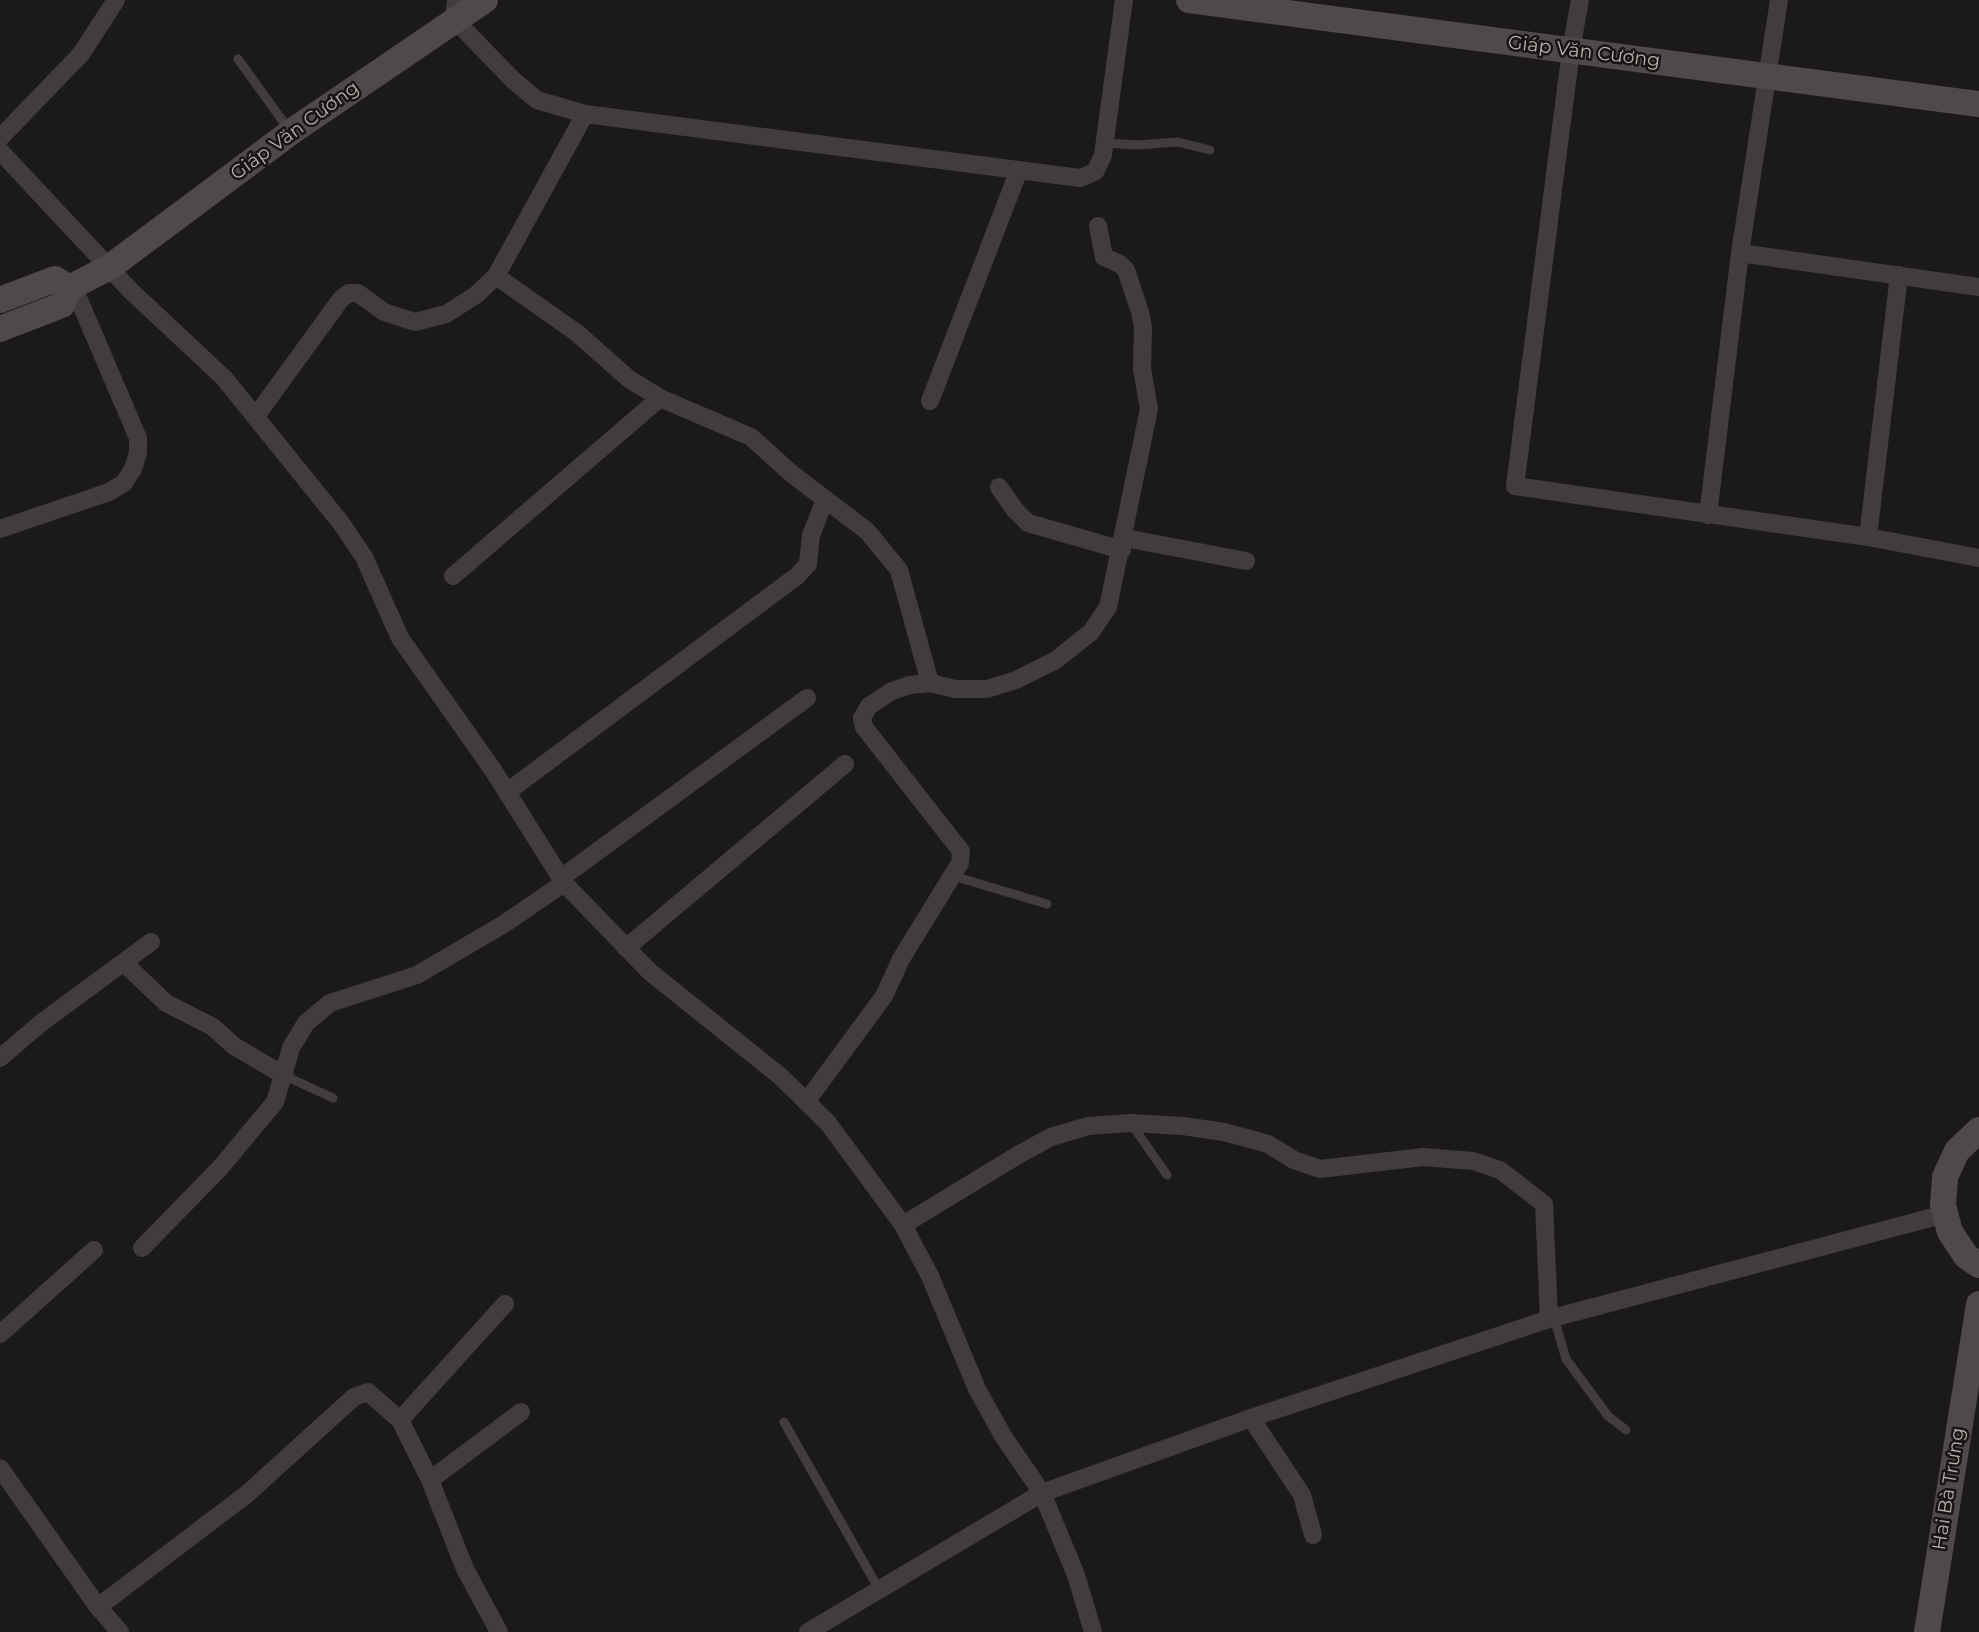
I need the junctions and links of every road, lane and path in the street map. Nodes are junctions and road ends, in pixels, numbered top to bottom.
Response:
1 (116, 0) edge
2 (485, 0) edge
3 (1124, 0) edge
4 (1189, 0) edge
5 (1580, 0) edge
6 (1779, 0) edge
7 (455, 9) edge
8 (1571, 50) junction
9 (238, 59) dead end
10 (1767, 76) junction
11 (1979, 104) edge
12 (585, 114) junction
13 (291, 132) junction
14 (0, 138) edge
15 (1104, 143) junction
16 (1210, 150) dead end
17 (0, 151) edge
18 (1019, 170) junction
19 (1098, 226) dead end
20 (1740, 253) junction
21 (110, 267) junction
22 (1899, 275) junction
23 (496, 276) junction
24 (1979, 286) edge
25 (71, 287) junction
26 (0, 300) edge
27 (0, 329) edge
28 (660, 398) junction
29 (930, 401) dead end
30 (256, 416) junction
31 (999, 487) dead end
32 (825, 500) junction
33 (1708, 515) junction
34 (0, 529) edge
35 (1868, 537) junction
36 (1123, 544) junction
37 (1979, 558) edge
38 (1246, 561) dead end
39 (453, 576) dead end
40 (930, 683) junction
41 (807, 698) dead end
42 (845, 764) dead end
43 (507, 792) junction
44 (953, 876) junction
45 (562, 880) junction
46 (1047, 904) dead end
47 (151, 942) dead end
48 (626, 948) junction
49 (124, 963) junction
50 (0, 1058) edge
51 (285, 1076) junction
52 (332, 1098) dead end
53 (806, 1101) junction
54 (1131, 1123) junction
55 (1979, 1130) edge
56 (1167, 1175) dead end
57 (1945, 1214) junction
58 (903, 1225) junction
59 (142, 1248) dead end
60 (94, 1250) dead end
61 (1979, 1265) edge
62 (505, 1304) dead end
63 (1979, 1304) edge
64 (1551, 1319) junction
65 (3, 1327) edge
66 (521, 1412) dead end
67 (1251, 1418) junction
68 (400, 1420) junction
69 (784, 1422) dead end
70 (1626, 1430) dead end
71 (0, 1468) edge
72 (430, 1480) junction
73 (1042, 1493) junction
74 (1313, 1535) dead end
75 (880, 1591) junction
76 (98, 1607) junction
77 (120, 1632) edge
78 (499, 1632) edge
79 (808, 1632) edge
80 (1093, 1632) edge
81 (1927, 1632) edge

1 - 14 street
2 - 7 street, Giáp Văn Cương
3 - 15 street
4 - 8 street, Giáp Văn Cương
5 - 8 street
6 - 10 street
7 - 12 street
7 - 13 street, Giáp Văn Cương
8 - 10 street, Giáp Văn Cương
8 - 33 street
9 - 13 lane
10 - 11 street, Giáp Văn Cương
10 - 20 street
12 - 18 street
12 - 23 street
13 - 21 street, Giáp Văn Cương
15 - 16 lane
15 - 18 street
17 - 21 street
18 - 29 street
19 - 36 street
20 - 22 street
20 - 33 street
21 - 25 street, Giáp Văn Cương
21 - 30 street
22 - 24 street
22 - 35 street
23 - 28 street
23 - 30 street
25 - 26 street
25 - 27 street
25 - 34 street
28 - 32 street
28 - 39 street
30 - 43 street
31 - 36 street
32 - 40 street
32 - 43 street
33 - 35 street
35 - 37 street
36 - 38 street
36 - 40 street
40 - 44 street
41 - 45 street
42 - 48 street
43 - 45 street
44 - 46 lane
44 - 53 street
45 - 48 street
45 - 51 street
47 - 49 street
48 - 53 street
49 - 50 street
49 - 51 street
51 - 52 lane
51 - 59 street
53 - 58 street
54 - 56 lane
54 - 58 street
54 - 64 street
55 - 57 street
57 - 61 street
57 - 64 street
58 - 73 street
60 - 65 street
62 - 68 street
63 - 81 street, Hai Bà Trưng
64 - 67 street
64 - 70 lane
66 - 72 street
67 - 73 street
67 - 74 street
68 - 72 street
68 - 76 street
69 - 75 lane
71 - 76 street
72 - 78 street
73 - 75 street
73 - 80 street
75 - 79 street
76 - 77 street

